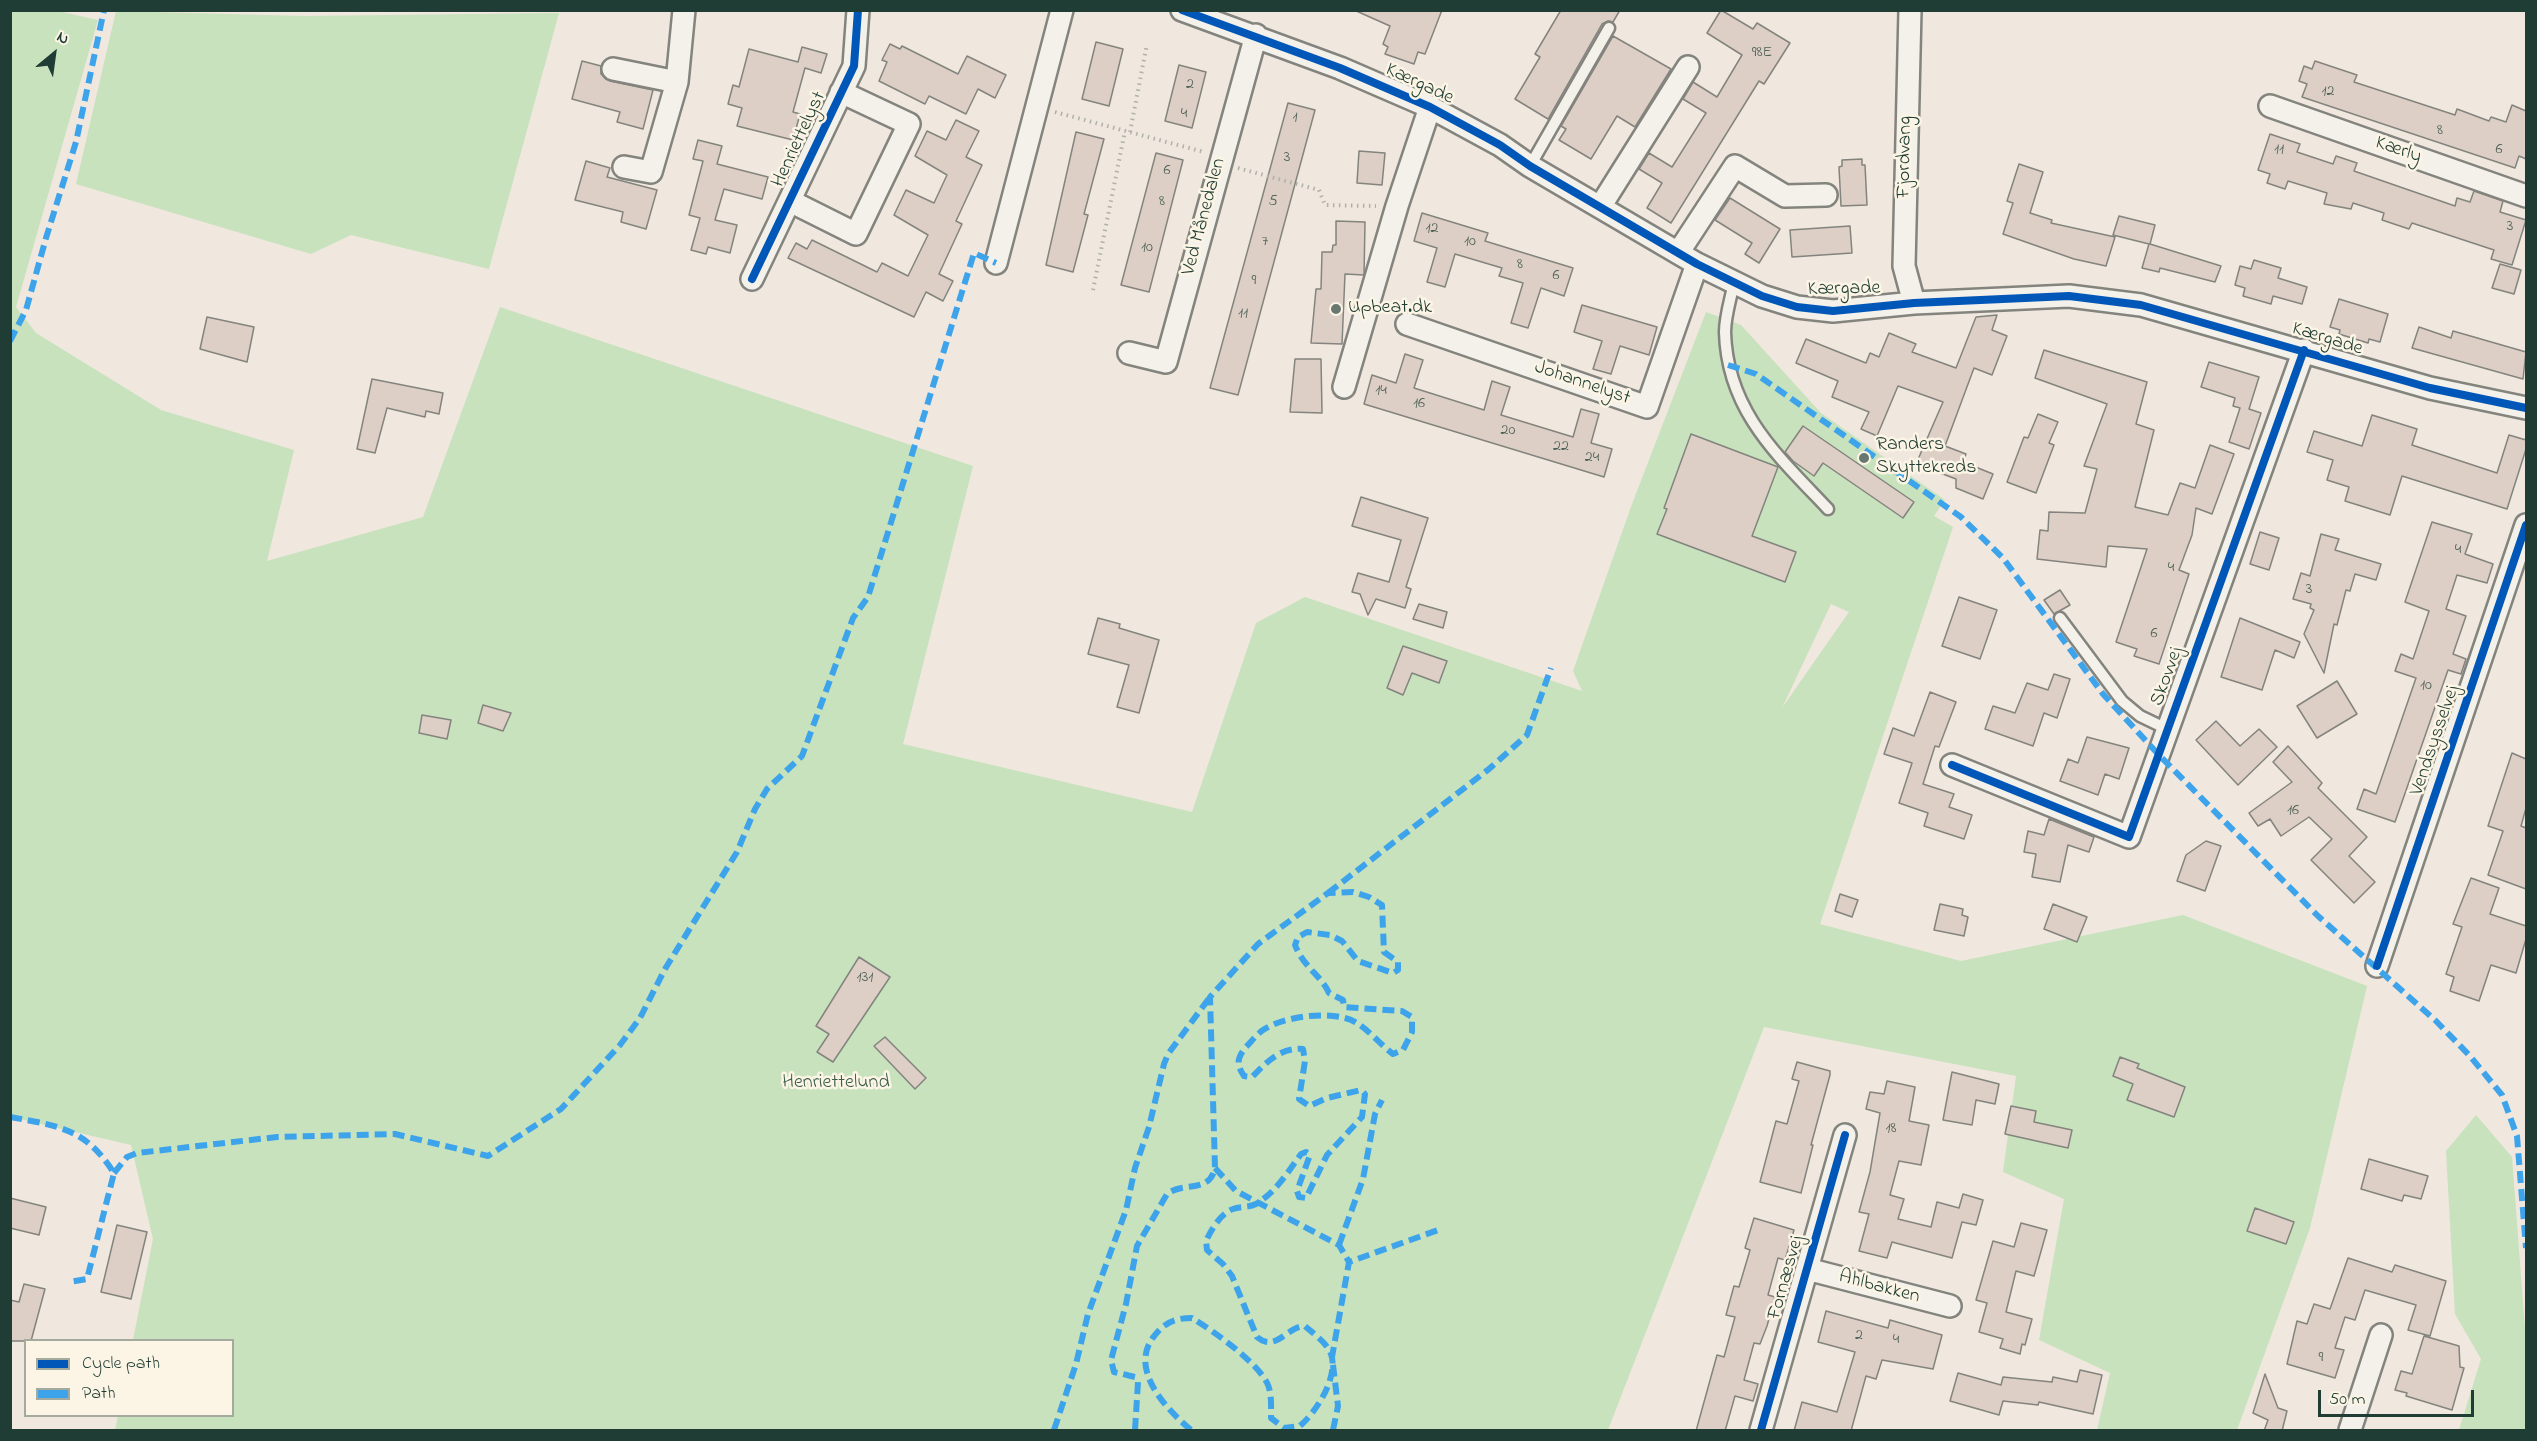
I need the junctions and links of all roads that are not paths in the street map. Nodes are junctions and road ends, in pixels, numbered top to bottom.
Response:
1 (684, 10) edge
2 (858, 10) edge
3 (1062, 10) edge
4 (1182, 10) edge
5 (1910, 10) edge
6 (1609, 28) dead end
7 (1256, 35) junction
8 (1688, 67) dead end
9 (613, 69) dead end
10 (677, 82) junction
11 (842, 92) junction
12 (2270, 106) dead end
13 (1430, 107) junction
14 (1530, 166) junction
15 (624, 167) dead end
16 (1826, 195) dead end
17 (2526, 196) edge
18 (790, 201) junction
19 (1600, 207) junction
20 (1678, 253) junction
21 (996, 263) dead end
22 (1697, 264) junction
23 (752, 279) dead end
24 (1734, 282) junction
25 (1914, 303) junction
26 (1407, 324) dead end
27 (2304, 350) junction
28 (1129, 353) dead end
29 (1344, 387) dead end
30 (2526, 408) edge
31 (1828, 510) dead end
32 (2526, 525) edge
33 (2060, 618) dead end
34 (2167, 729) junction
35 (1952, 765) dead end
36 (2377, 966) dead end
37 (1845, 1135) dead end
38 (1807, 1269) junction
39 (1950, 1306) dead end
40 (2382, 1335) dead end
41 (1761, 1431) edge
42 (2350, 1431) edge

1 - 10 street
2 - 11 street, Henriettelyst
3 - 21 street
4 - 7 street, Kærgade
5 - 25 street, Fjordvang
6 - 14 lane
7 - 13 street, Kærgade
7 - 28 street, Ved Månedalen
8 - 19 street
9 - 10 street
10 - 15 street
11 - 18 street, Henriettelyst
11 - 18 street, Henriettelyst
12 - 17 street, Kærly
13 - 14 street, Kærgade
13 - 29 street, Kærgade
14 - 19 street, Kærgade
16 - 20 street
18 - 23 street, Henriettelyst
19 - 20 street, Kærgade
20 - 22 street, Kærgade
22 - 24 street, Kærgade
22 - 26 street, Johannelyst
24 - 25 street, Kærgade
24 - 31 lane
25 - 27 street, Kærgade
27 - 30 street, Kærgade
27 - 34 street, Skovvej
32 - 36 street, Vendsysselvej
33 - 34 lane, Skovvej
34 - 35 street, Skovvej
37 - 38 street, Fornæsvej
38 - 39 street, Ahlbakken
38 - 41 street, Fornæsvej
40 - 42 street

